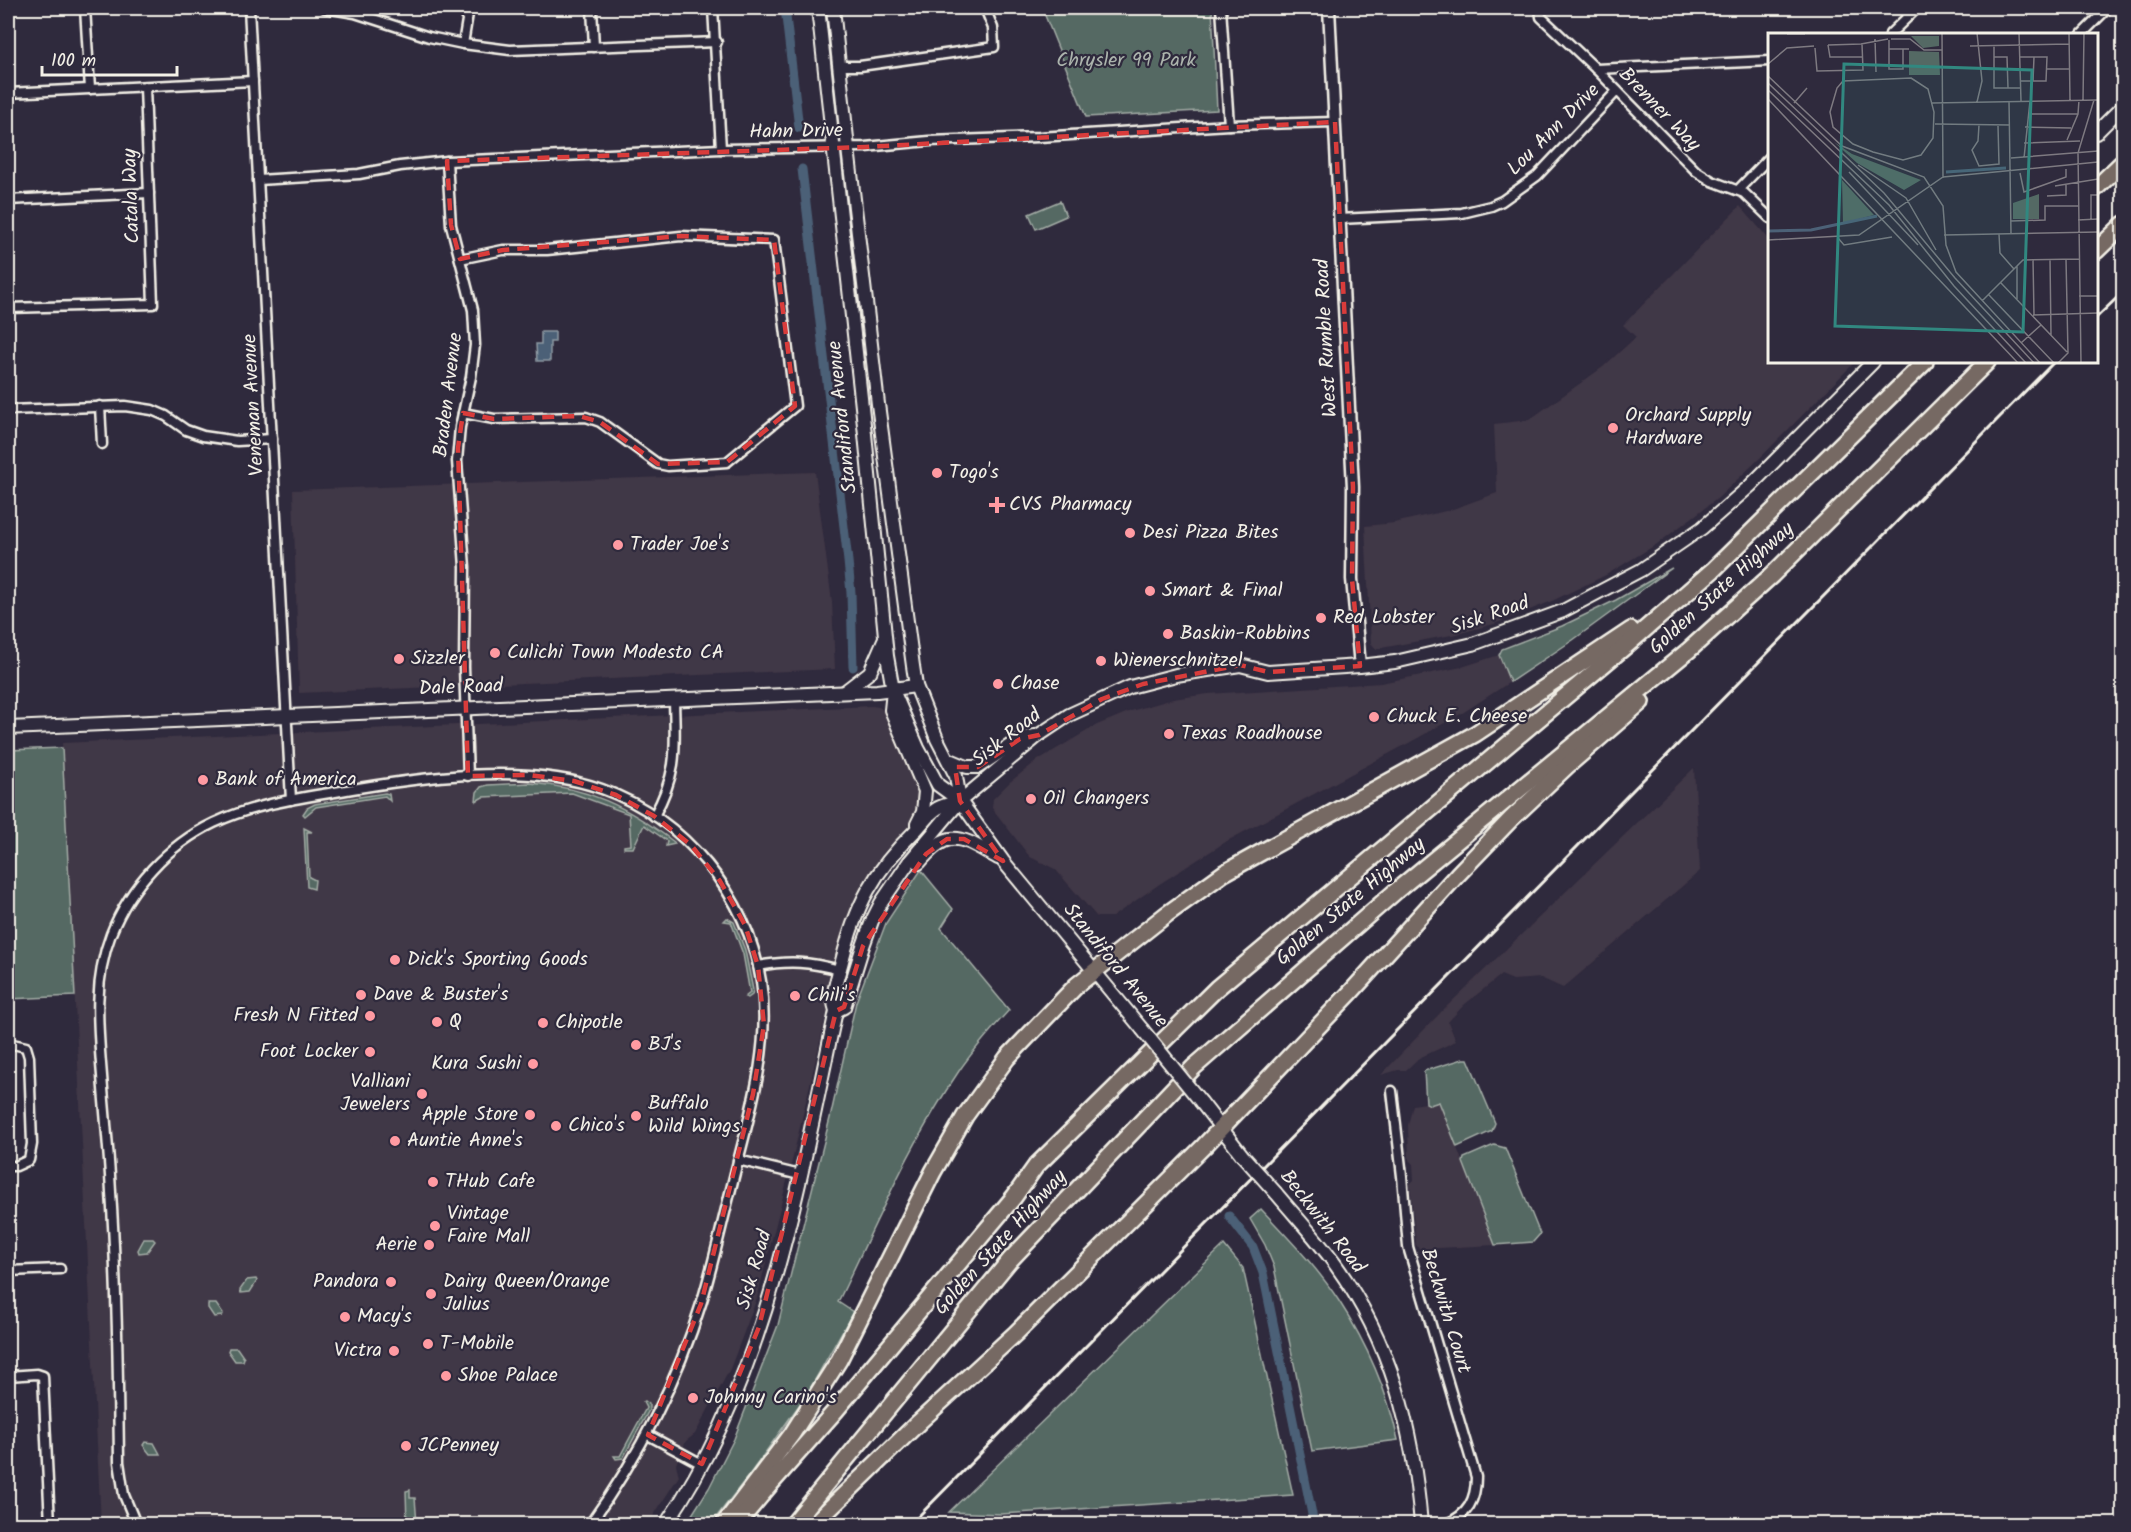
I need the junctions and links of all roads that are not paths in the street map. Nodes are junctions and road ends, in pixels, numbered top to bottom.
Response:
1 (86, 8) edge
2 (249, 8) edge
3 (325, 8) edge
4 (469, 8) edge
5 (592, 8) edge
6 (713, 8) edge
7 (818, 8) edge
8 (834, 8) edge
9 (985, 8) edge
10 (1221, 8) edge
11 (1329, 8) edge
12 (1540, 8) edge
13 (1917, 8) edge
14 (2108, 8) edge
15 (355, 10) edge
16 (1891, 33) edge
17 (2083, 33) edge
18 (717, 42) junction
19 (463, 44) junction
20 (594, 47) junction
21 (1768, 60) edge
22 (840, 66) junction
23 (1596, 69) junction
24 (253, 81) junction
25 (145, 87) junction
26 (90, 89) junction
27 (1617, 91) junction
28 (8, 93) edge
29 (2124, 105) edge
30 (1335, 122) junction
31 (1229, 125) junction
32 (2098, 132) edge
33 (832, 148) junction
34 (848, 148) junction
35 (721, 149) junction
36 (1768, 160) edge
37 (447, 161) junction
38 (2124, 161) edge
39 (258, 180) junction
40 (2098, 187) edge
41 (1738, 189) junction
42 (149, 193) junction
43 (8, 200) edge
44 (1768, 216) edge
45 (1339, 219) junction
46 (2124, 224) edge
47 (2098, 250) edge
48 (460, 259) junction
49 (8, 308) edge
50 (1872, 363) edge
51 (1924, 363) edge
52 (1986, 363) edge
53 (100, 406) junction
54 (8, 410) edge
55 (463, 413) junction
56 (272, 439) junction
57 (102, 444) dead end
58 (1713, 570) junction
59 (1772, 575) junction
60 (885, 636) junction
61 (1360, 666) junction
62 (916, 686) junction
63 (893, 690) junction
64 (844, 692) junction
65 (674, 699) junction
66 (465, 708) junction
67 (287, 716) junction
68 (8, 728) edge
69 (1039, 735) junction
70 (948, 759) junction
71 (468, 776) junction
72 (291, 800) junction
73 (960, 801) junction
74 (654, 816) junction
75 (914, 832) junction
76 (1003, 861) junction
77 (863, 945) junction
78 (758, 966) junction
79 (840, 970) junction
80 (1095, 971) junction
81 (836, 1011) junction
82 (8, 1043) edge
83 (1392, 1091) dead end
84 (1221, 1128) junction
85 (1242, 1155) joint
86 (738, 1160) junction
87 (8, 1166) edge
88 (800, 1175) junction
89 (60, 1269) dead end
90 (8, 1271) edge
91 (8, 1376) edge
92 (648, 1435) junction
93 (702, 1464) junction
94 (50, 1524) edge
95 (136, 1524) edge
96 (590, 1524) edge
97 (666, 1524) edge
98 (724, 1524) edge
99 (737, 1524) edge
100 (793, 1524) edge
101 (814, 1524) edge
102 (1421, 1524) edge
103 (1446, 1524) edge

1 - 26 street
2 - 24 street, Veneman Avenue
3 - 15 street
4 - 19 street
5 - 20 street
6 - 18 street
7 - 33 main road, Standiford Avenue
8 - 22 main road, Standiford Avenue
9 - 22 street
10 - 31 street
11 - 30 street, West Rumble Road
12 - 23 street, Brenner Way
13 - 16 street
14 - 17 street
15 - 19 street
18 - 20 street
18 - 35 street
19 - 20 street
21 - 23 street
22 - 34 main road, Standiford Avenue
23 - 27 street, Brenner Way
24 - 25 street
24 - 39 street, Veneman Avenue
25 - 26 street
25 - 42 street, Catala Way
26 - 28 street
27 - 41 street, Brenner Way
27 - 45 street, Lou Ann Drive
29 - 32 main road
30 - 31 street, Hahn Drive
30 - 45 street, West Rumble Road
31 - 34 street, Hahn Drive
33 - 34 street, Hahn Drive
33 - 35 street, Hahn Drive
33 - 60 main road, Standiford Avenue
34 - 62 main road, Standiford Avenue
35 - 37 street, Hahn Drive
36 - 41 street
37 - 39 street, Hahn Drive
37 - 48 street, Braden Avenue
38 - 40 highway
39 - 56 street, Veneman Avenue
41 - 44 street, Brenner Way
42 - 43 street
42 - 49 street, Catala Way
45 - 61 street, West Rumble Road
46 - 47 highway
48 - 55 street, Braden Avenue
48 - 55 street
50 - 61 main road, Sisk Road
51 - 58 highway, Golden State Highway
52 - 59 highway, Golden State Highway
53 - 54 street
53 - 56 street
53 - 57 street
55 - 66 street, Braden Avenue
56 - 67 street, Veneman Avenue
58 - 80 highway
58 - 99 highway, Golden State Highway
59 - 84 highway
59 - 100 highway, Golden State Highway
60 - 63 main road, Standiford Avenue
60 - 64 main road
61 - 69 main road, Sisk Road
62 - 63 main road, Dale Road
62 - 70 main road, Standiford Avenue
63 - 64 main road, Dale Road
63 - 73 main road, Standiford Avenue
63 - 75 main road
64 - 65 main road, Dale Road
65 - 66 main road, Dale Road
65 - 74 street
66 - 67 main road, Dale Road
66 - 71 street, Braden Avenue
67 - 68 main road, Dale Road
67 - 72 street, Veneman Avenue
69 - 70 main road
69 - 73 main road, Sisk Road
70 - 73 main road, Standiford Avenue
71 - 72 street
71 - 74 street
72 - 95 street
73 - 75 main road, Sisk Road
73 - 76 main road, Standiford Avenue
73 - 77 main road, Sisk Road
74 - 78 street
75 - 79 main road, Sisk Road
76 - 77 main road
76 - 80 main road, Standiford Avenue
77 - 81 main road, Sisk Road
78 - 79 street
78 - 86 street
79 - 81 main road, Sisk Road
80 - 84 main road, Standiford Avenue, bridge
80 - 98 highway
81 - 88 main road, Sisk Road
82 - 87 street
83 - 103 street, Beckwith Court
84 - 85 main road, Standiford Avenue
84 - 101 highway
85 - 102 main road, Beckwith Road, bridge
86 - 88 street
86 - 92 street
88 - 93 main road, Sisk Road
89 - 90 street
91 - 94 street
92 - 93 street
92 - 96 street
93 - 97 main road, Sisk Road

